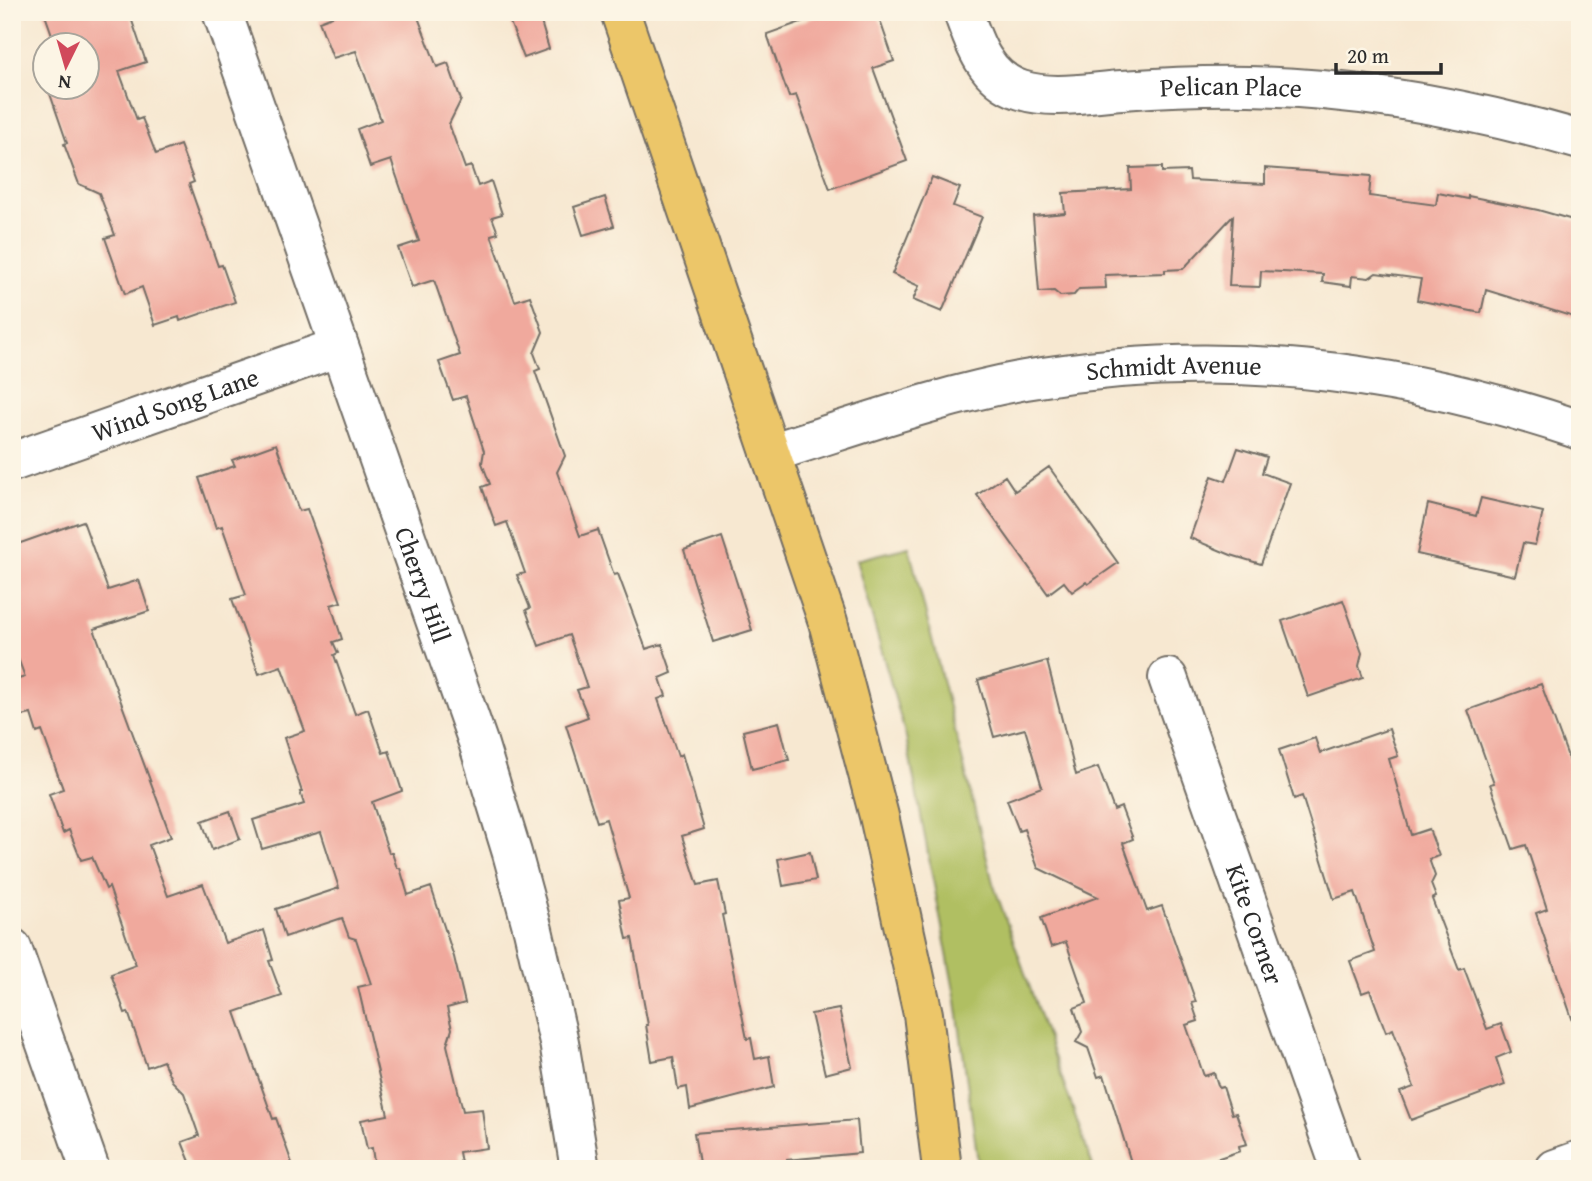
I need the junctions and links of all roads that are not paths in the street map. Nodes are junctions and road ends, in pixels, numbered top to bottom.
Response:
1 (222, 12) edge
2 (620, 12) edge
3 (963, 12) edge
4 (1580, 139) edge
5 (339, 347) junction
6 (1580, 430) edge
7 (770, 453) junction
8 (12, 462) edge
9 (1168, 678) dead end
10 (12, 948) edge
11 (1580, 1160) edge
12 (90, 1169) edge
13 (580, 1169) edge
14 (942, 1169) edge
15 (1341, 1169) edge
16 (1555, 1169) edge

1 - 5 street, Cherry Hill
2 - 7 main road
3 - 4 street, Pelican Place
5 - 8 street, Wind Song Lane
5 - 13 street, Cherry Hill
6 - 7 street, Schmidt Avenue
7 - 14 main road
9 - 15 street, Kite Corner
10 - 12 street
11 - 16 street

